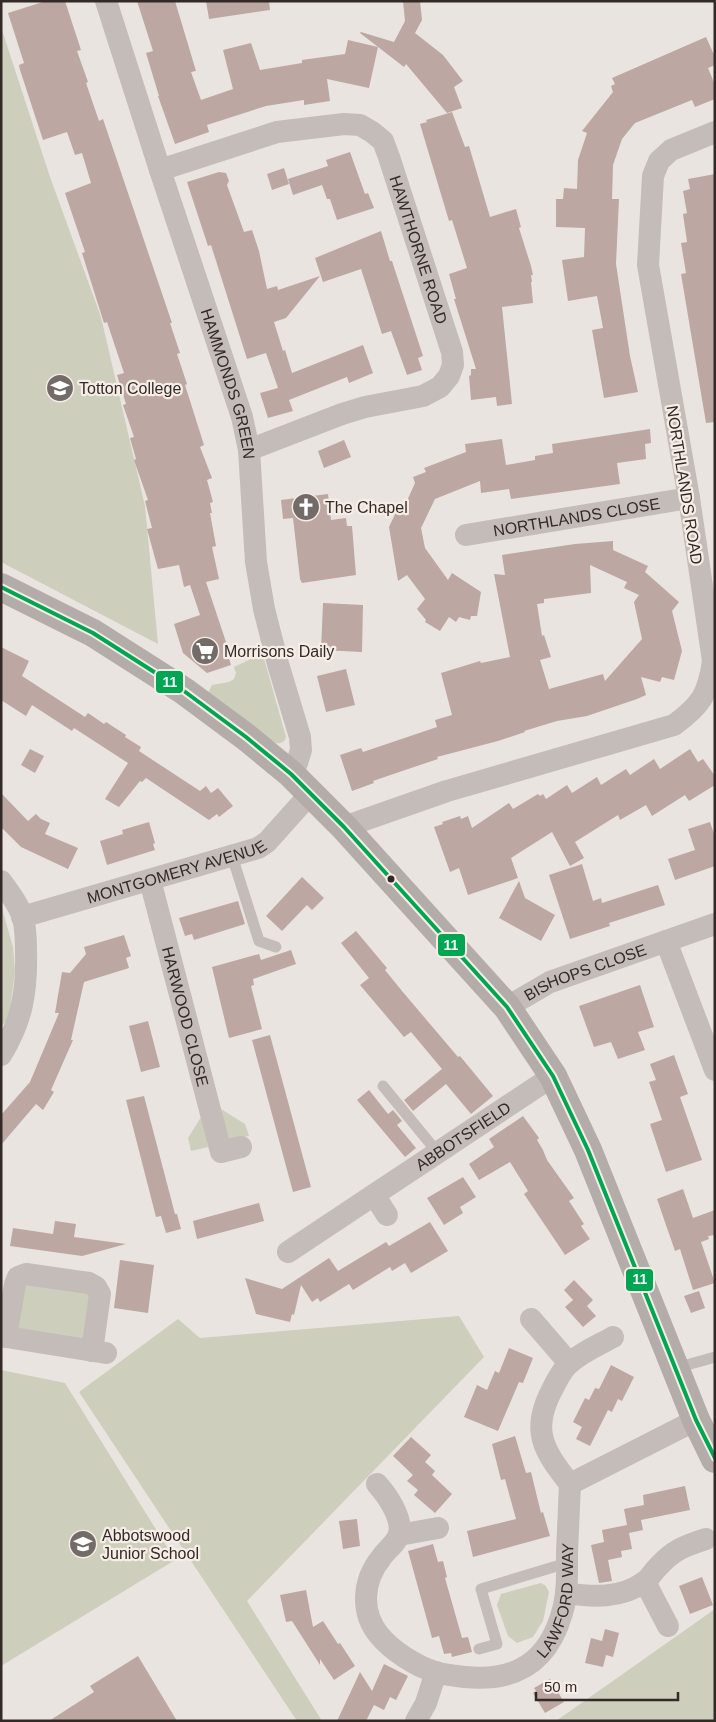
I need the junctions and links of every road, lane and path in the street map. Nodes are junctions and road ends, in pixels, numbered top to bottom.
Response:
1 (106, 1) edge
2 (715, 132) edge
3 (160, 170) junction
4 (249, 450) junction
5 (689, 498) junction
6 (466, 535) dead end
7 (1, 587) edge
8 (290, 774) junction
9 (310, 794) junction
10 (344, 827) junction
11 (232, 856) junction
12 (150, 880) junction
13 (1, 882) edge
14 (22, 917) junction
15 (715, 924) edge
16 (666, 941) junction
17 (276, 947) dead end
18 (507, 1007) junction
19 (3, 1048) edge
20 (715, 1070) edge
21 (553, 1076) junction
22 (383, 1086) dead end
23 (222, 1152) dead end
24 (438, 1153) junction
25 (374, 1195) junction
26 (387, 1215) dead end
27 (288, 1252) dead end
28 (530, 1319) dead end
29 (3, 1337) edge
30 (613, 1337) dead end
31 (715, 1357) edge
32 (569, 1363) junction
33 (676, 1368) junction
34 (696, 1420) junction
35 (715, 1459) edge
36 (377, 1484) dead end
37 (570, 1484) junction
38 (438, 1528) dead end
39 (399, 1535) junction
40 (706, 1539) dead end
41 (567, 1563) junction
42 (645, 1582) junction
43 (566, 1593) junction
44 (668, 1626) dead end
45 (479, 1649) dead end
46 (436, 1672) junction
47 (416, 1721) edge

1 - 3 street, HAMMONDS GREEN
2 - 5 street, NORTHLANDS ROAD
3 - 4 street, HAMMONDS GREEN
3 - 4 street, HAWTHORNE ROAD
4 - 8 street, HAMMONDS GREEN
5 - 6 street, NORTHLANDS CLOSE
5 - 10 street, NORTHLANDS ROAD
7 - 8 street
8 - 9 street
9 - 10 street
9 - 11 street, MONTGOMERY AVENUE
10 - 18 street
11 - 12 street, MONTGOMERY AVENUE
11 - 17 lane
12 - 14 street, MONTGOMERY AVENUE
12 - 23 street, HARWOOD CLOSE
13 - 14 street
14 - 19 street
15 - 16 street, BISHOPS CLOSE
16 - 18 street, BISHOPS CLOSE
16 - 20 street, BISHOPS CLOSE
18 - 21 street
21 - 24 street, ABBOTSFIELD
21 - 33 street
22 - 24 lane
24 - 25 street, ABBOTSFIELD
25 - 26 street
25 - 27 street, ABBOTSFIELD
28 - 32 street
29 - 29 street
30 - 32 street
31 - 33 lane
32 - 37 street
33 - 34 street
34 - 35 street
34 - 37 street
36 - 39 street
37 - 41 street, LAWFORD WAY
38 - 39 street
39 - 46 street, LAWFORD WAY
40 - 42 street
41 - 43 street, LAWFORD WAY
41 - 45 lane
42 - 43 street
42 - 44 street
43 - 46 street, LAWFORD WAY
46 - 47 street

